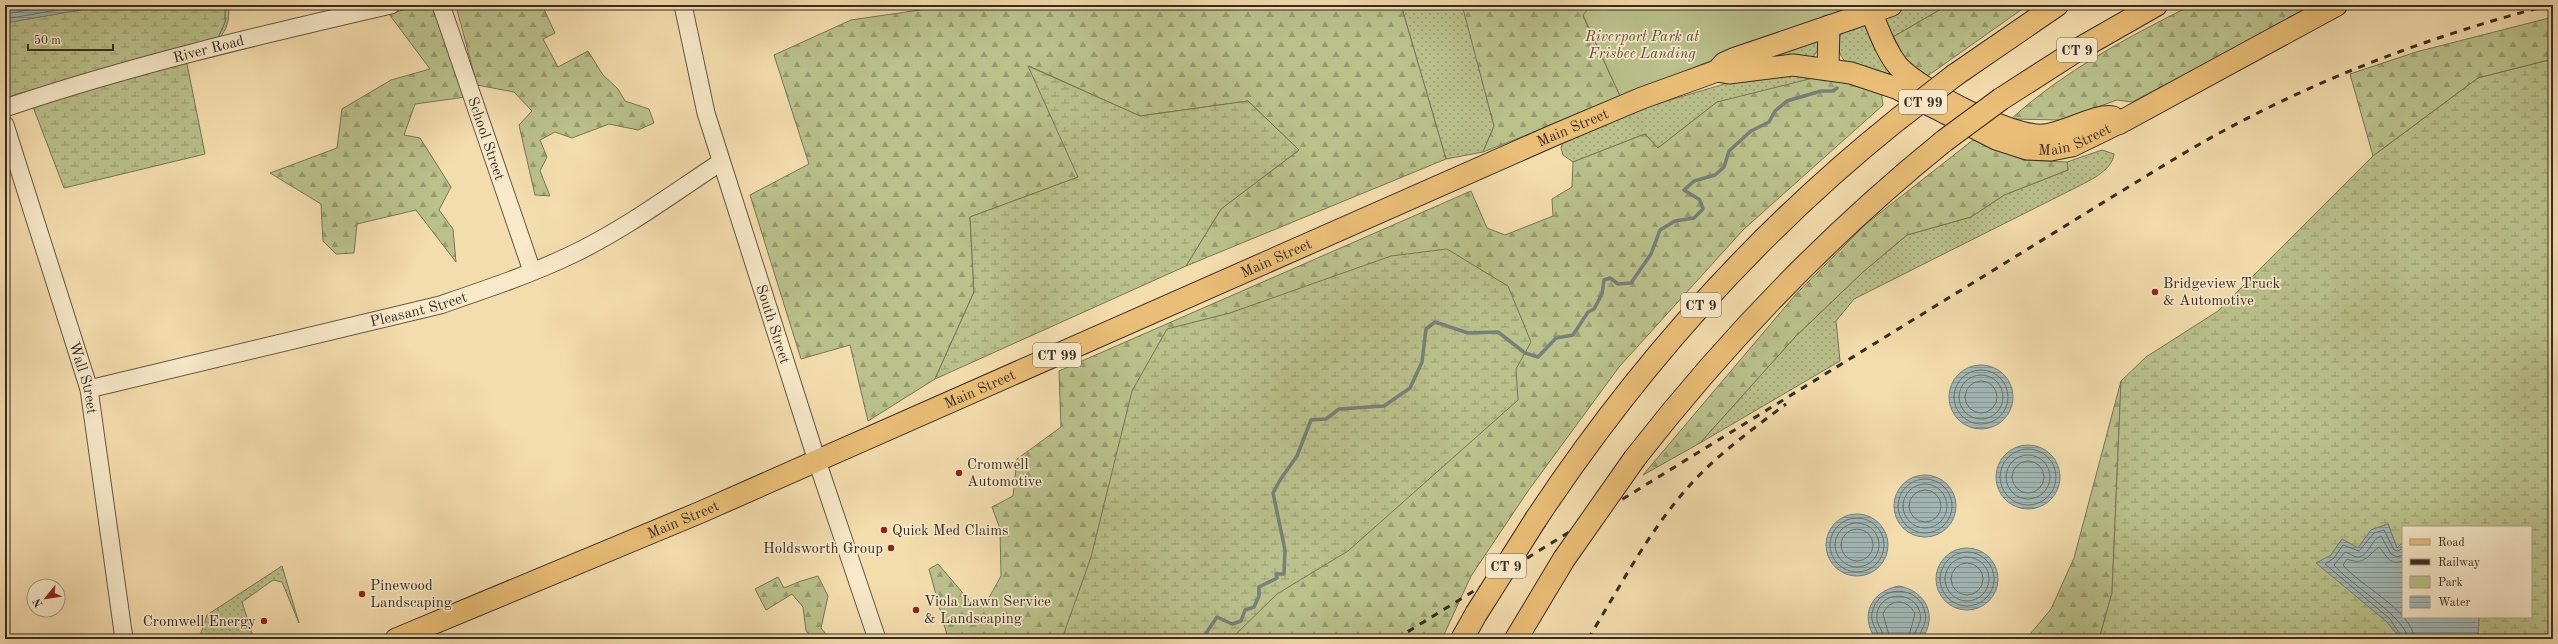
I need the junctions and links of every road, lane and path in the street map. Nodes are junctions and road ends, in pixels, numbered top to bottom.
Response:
1 (391, 5) edge
2 (441, 5) edge
3 (683, 5) edge
4 (2057, 5) edge
5 (2156, 5) edge
6 (2336, 5) edge
7 (1881, 8) edge
8 (1829, 26) junction
9 (1828, 68) junction
10 (1717, 71) junction
11 (5, 108) edge
12 (2119, 123) junction
13 (5, 125) edge
14 (721, 162) junction
15 (532, 271) junction
16 (89, 389) junction
17 (817, 461) junction
18 (124, 639) edge
19 (396, 639) edge
20 (877, 639) edge
21 (1462, 639) edge
22 (1516, 639) edge

1 - 11 street, River Road
2 - 15 street, School Street
3 - 14 street, South Street
4 - 21 highway, CT 9, bridge
5 - 22 highway, CT 9, bridge
6 - 12 highway
7 - 8 main road, Main Street / CT 99
7 - 12 main road, Main Street
8 - 9 main road
8 - 10 main road, Main Street / CT 99
9 - 10 main road, Main Street / CT 99
9 - 12 main road, Main Street / CT 99
10 - 17 main road, Main Street / CT 99
13 - 16 street, Wall Street
14 - 15 street, Pleasant Street
14 - 17 street, South Street
15 - 16 street, Pleasant Street
16 - 18 street, Wall Street
17 - 19 main road, Main Street / CT 99
17 - 20 street, South Street

